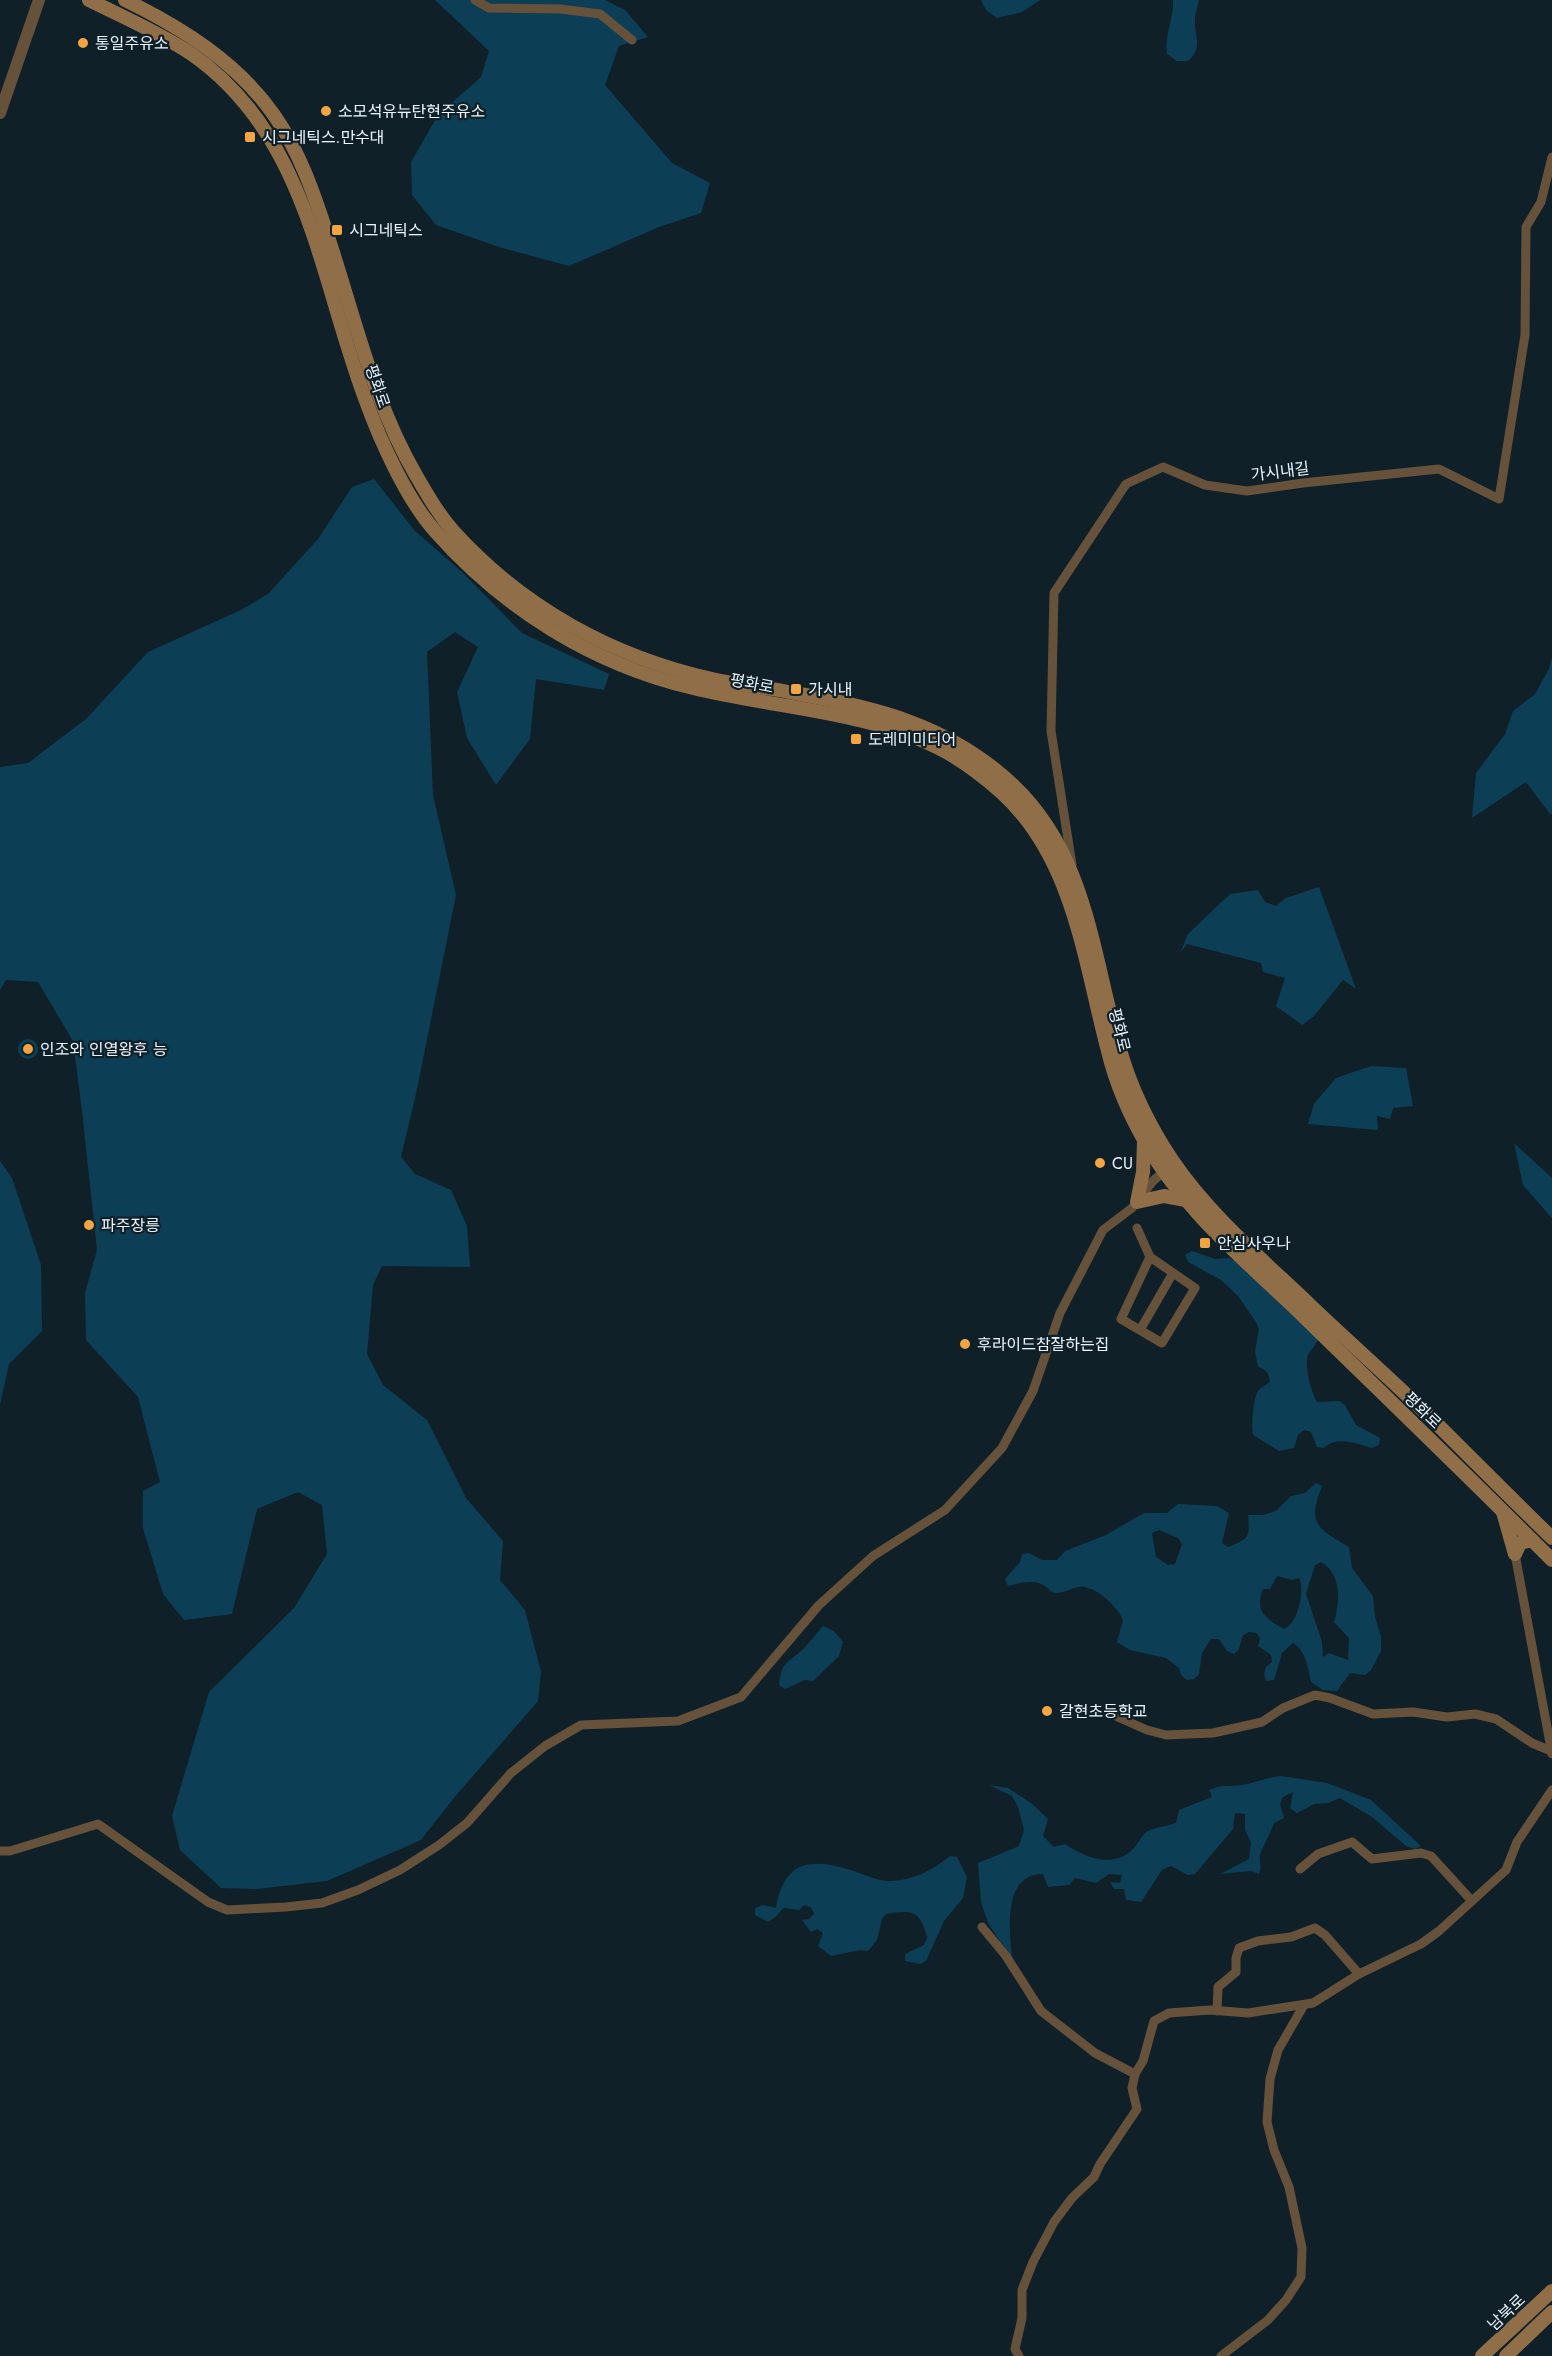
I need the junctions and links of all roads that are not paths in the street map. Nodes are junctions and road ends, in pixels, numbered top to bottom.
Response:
1 (39, 0) edge
2 (89, 0) edge
3 (125, 0) edge
4 (475, 0) edge
5 (632, 40) dead end
6 (0, 113) edge
7 (1552, 158) edge
8 (1073, 871) junction
9 (1144, 1140) junction
10 (1169, 1167) junction
11 (1186, 1200) junction
12 (1137, 1202) junction
13 (1137, 1228) dead end
14 (1150, 1257) junction
15 (1173, 1273) junction
16 (1140, 1330) junction
17 (1502, 1510) junction
18 (1552, 1538) edge
19 (1532, 1540) junction
20 (1515, 1554) junction
21 (1552, 1560) edge
22 (1111, 1713) dead end
23 (1550, 1726) edge
24 (1552, 1754) edge
25 (1552, 1790) edge
26 (0, 1851) edge
27 (1300, 1869) dead end
28 (1471, 1900) junction
29 (981, 1927) dead end
30 (1359, 1974) junction
31 (1304, 2005) junction
32 (1217, 2011) junction
33 (1135, 2074) junction
34 (1552, 2291) edge
35 (1552, 2312) edge
36 (1019, 2356) edge
37 (1221, 2356) edge
38 (1482, 2356) edge
39 (1506, 2356) edge

1 - 6 street
2 - 9 main road, 평화로
3 - 8 main road, 평화로
4 - 5 street
7 - 8 street, 가시내길
8 - 10 main road, 평화로
9 - 10 main road, 평화로
9 - 12 main road
10 - 11 main road, 평화로
10 - 12 street
10 - 18 main road, 평화로
11 - 12 main road
11 - 17 main road, 평화로
12 - 26 street
13 - 14 street
14 - 15 street
14 - 16 street
15 - 16 street
15 - 16 street
17 - 19 main road, 평화로
17 - 20 main road
19 - 20 main road
19 - 21 main road, 평화로
20 - 23 street
22 - 24 street
23 - 24 street
25 - 28 street
27 - 28 street
28 - 30 street
29 - 33 street
30 - 31 street
30 - 32 street
31 - 32 street
31 - 37 street
32 - 33 street
33 - 36 street
34 - 38 main road, 남북로
35 - 39 main road, 남북로

